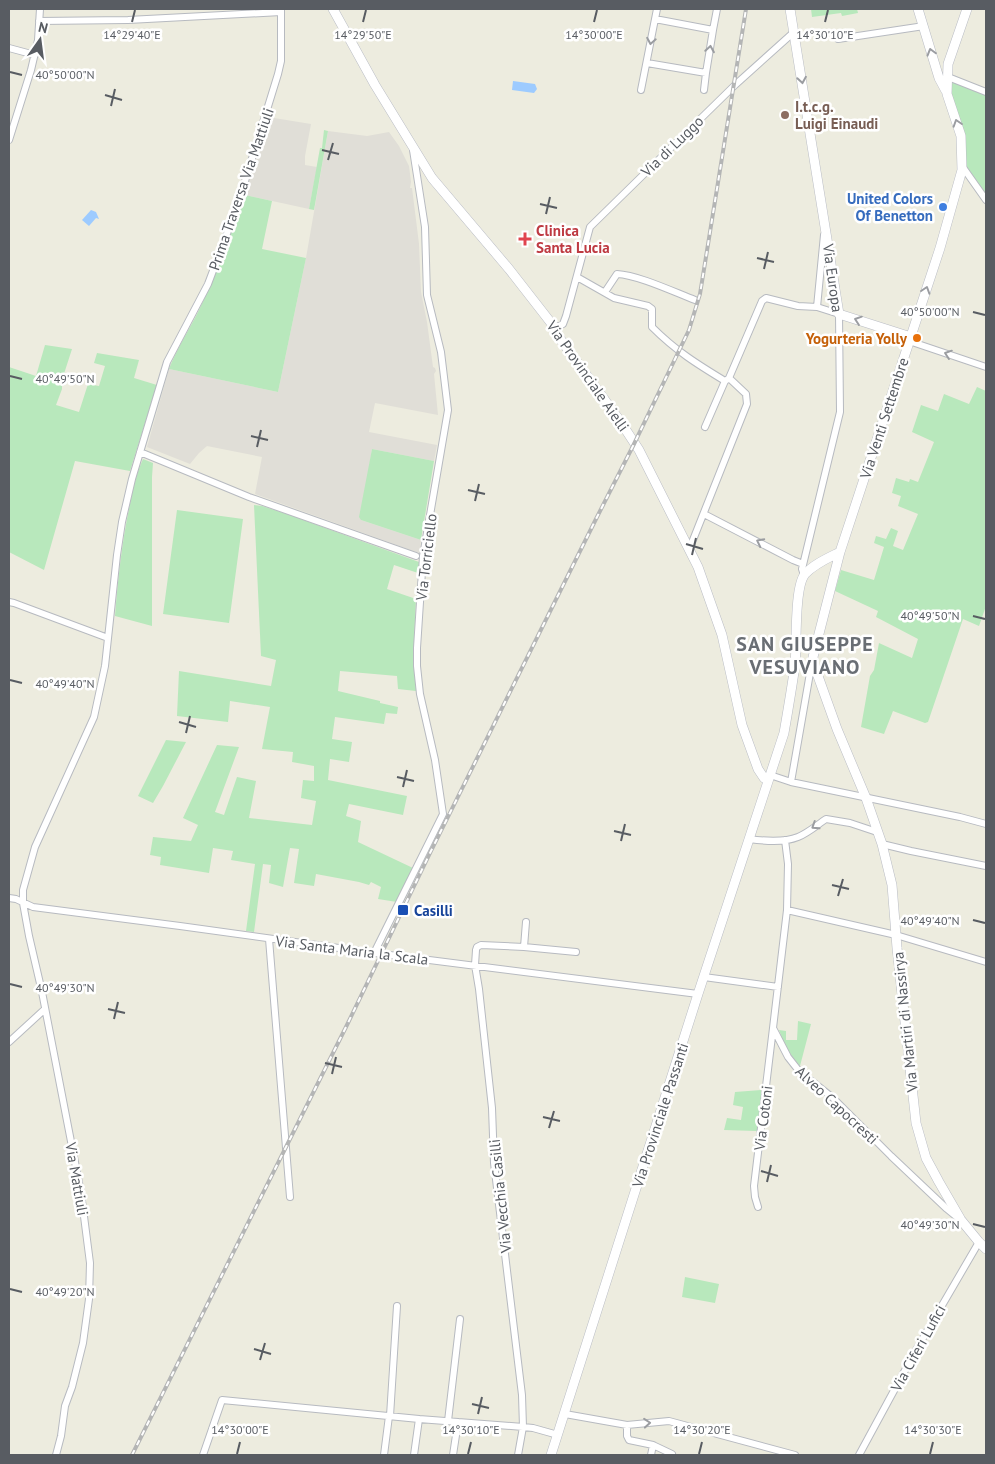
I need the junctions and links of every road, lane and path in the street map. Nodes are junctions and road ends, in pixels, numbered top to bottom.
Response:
1 (40, 9) edge
2 (333, 9) edge
3 (657, 9) edge
4 (717, 9) edge
5 (790, 9) edge
6 (918, 9) edge
7 (967, 9) edge
8 (281, 10) edge
9 (655, 20) junction
10 (39, 21) junction
11 (924, 26) junction
12 (713, 30) junction
13 (794, 32) junction
14 (838, 39) dead end
15 (9, 48) edge
16 (34, 55) junction
17 (647, 63) junction
18 (706, 73) junction
19 (948, 77) junction
20 (641, 90) dead end
21 (704, 90) dead end
22 (986, 92) edge
23 (947, 94) junction
24 (9, 140) edge
25 (413, 147) junction
26 (962, 167) junction
27 (986, 200) edge
28 (825, 224) junction
29 (577, 277) junction
30 (605, 292) junction
31 (695, 300) dead end
32 (817, 307) junction
33 (839, 314) junction
34 (555, 328) junction
35 (910, 339) junction
36 (986, 367) edge
37 (727, 380) junction
38 (704, 427) dead end
39 (140, 452) junction
40 (704, 514) junction
41 (688, 550) junction
42 (840, 552) junction
43 (416, 556) dead end
44 (803, 564) junction
45 (804, 575) junction
46 (9, 602) edge
47 (108, 638) junction
48 (814, 665) junction
49 (769, 777) junction
50 (791, 782) junction
51 (866, 798) junction
52 (986, 824) edge
53 (877, 832) junction
54 (749, 839) junction
55 (785, 840) junction
56 (882, 844) junction
57 (986, 866) edge
58 (9, 898) edge
59 (23, 903) junction
60 (786, 910) junction
61 (526, 922) dead end
62 (896, 935) junction
63 (269, 939) junction
64 (524, 947) junction
65 (576, 952) dead end
66 (374, 953) junction
67 (986, 962) edge
68 (475, 965) junction
69 (704, 976) junction
70 (778, 987) junction
71 (698, 994) junction
72 (45, 1009) junction
73 (774, 1028) junction
74 (9, 1042) edge
75 (290, 1197) dead end
76 (758, 1207) dead end
77 (961, 1220) junction
78 (979, 1242) junction
79 (986, 1249) edge
80 (397, 1306) dead end
81 (460, 1319) dead end
82 (565, 1414) junction
83 (390, 1416) junction
84 (419, 1419) junction
85 (448, 1421) junction
86 (458, 1422) junction
87 (627, 1425) junction
88 (523, 1426) junction
89 (558, 1435) junction
90 (653, 1445) junction
91 (672, 1454) dead end
92 (56, 1455) edge
93 (202, 1455) edge
94 (384, 1455) edge
95 (414, 1455) edge
96 (453, 1455) edge
97 (518, 1455) edge
98 (551, 1455) edge
99 (651, 1455) edge
100 (795, 1455) edge
101 (859, 1455) edge

1 - 10 street
2 - 25 main road, Via Provinciale Aielli
3 - 9 street
4 - 12 street
5 - 13 main road, Via Europa
6 - 11 main road, Via Venti Settembre
7 - 19 main road
8 - 10 street, Prima Traversa Via Mattiuli
8 - 39 street, Prima Traversa Via Mattiuli
9 - 12 street
9 -> 17 street
10 - 16 street
11 - 14 street
23 -> 11 main road, Via Venti Settembre
18 -> 12 street
13 -> 28 main road, Via Europa
13 - 29 street, Via di Luggo
15 - 16 street
16 - 24 street
17 - 18 street
17 - 20 street
18 - 21 street
19 - 22 street
19 - 23 main road
26 -> 23 main road, Via Venti Settembre
25 - 34 main road, Via Provinciale Aielli
25 - 66 street, Via Torriciello
26 - 27 street
35 -> 26 main road, Via Venti Settembre
28 - 32 street
28 - 33 main road, Via Europa
29 - 30 street
29 - 34 street, Via di Luggo
30 - 31 street
30 - 37 street
32 - 33 street
32 - 37 street
35 -> 33 main road
33 - 44 street, Via Europa
34 - 41 main road, Via Provinciale Aielli
36 -> 35 street
35 - 42 main road, Via Venti Settembre
37 - 38 street
37 - 40 street
39 - 43 street, Via Torriciello
39 - 47 street, Prima Traversa Via Mattiuli
40 - 41 street
44 -> 40 street
41 - 49 main road, Via Provinciale Aielli
42 - 45 main road
42 - 48 main road, Via Martiri di Nassirya
44 - 45 street, Via Europa
45 - 49 main road, Via Provinciale Passanti
46 - 47 street
47 - 59 street, Prima Traversa Via Mattiuli
48 - 50 street
48 - 51 main road, Via Martiri di Nassirya
49 - 50 street
49 - 54 main road, Via Provinciale Passanti
50 - 51 street
51 - 52 street
51 - 53 main road, Via Martiri di Nassirya
53 -> 55 street
53 - 56 main road, Via Martiri di Nassirya
54 - 55 street
54 - 69 main road, Via Provinciale Passanti
55 - 60 street
56 - 57 street
56 - 62 main road, Via Martiri di Nassirya
58 - 59 street, Via Santa Maria la Scala
59 - 63 street, Via Santa Maria la Scala
59 - 72 street, Via Mattiuli
60 - 62 street
60 - 70 street
61 - 64 street
62 - 67 street
62 - 77 main road, Via Martiri di Nassirya
63 - 66 street, Via Santa Maria la Scala
63 - 75 street
64 - 65 street
64 - 68 street
66 - 68 street, Via Santa Maria la Scala
68 - 71 street, Via Santa Maria la Scala
68 - 88 street, Via Vecchia Casilli
69 - 70 street
69 - 71 main road, Via Provinciale Passanti
70 - 73 street
71 - 82 main road, Via Provinciale Passanti
72 - 74 street
72 - 92 street, Via Mattiuli
73 - 76 street, Via Cotoni
73 - 77 street, Alveo Capocresti
77 - 78 main road, Via Martiri di Nassirya
78 - 79 main road, Via Martiri di Nassirya
78 - 101 street, Via Ciferi Lufici
80 - 83 street
81 - 85 street
82 - 87 street
82 - 89 main road, Via Provinciale Passanti
83 - 84 street
83 - 93 street
83 - 94 street
84 - 85 street
84 - 95 street
85 - 86 street
86 - 88 street
86 - 96 street
87 - 90 street
87 -> 100 street
88 - 89 street
88 - 97 street, Via Vecchia Casilli
89 - 98 main road, Via Provinciale Passanti
90 - 91 street
90 - 99 street

